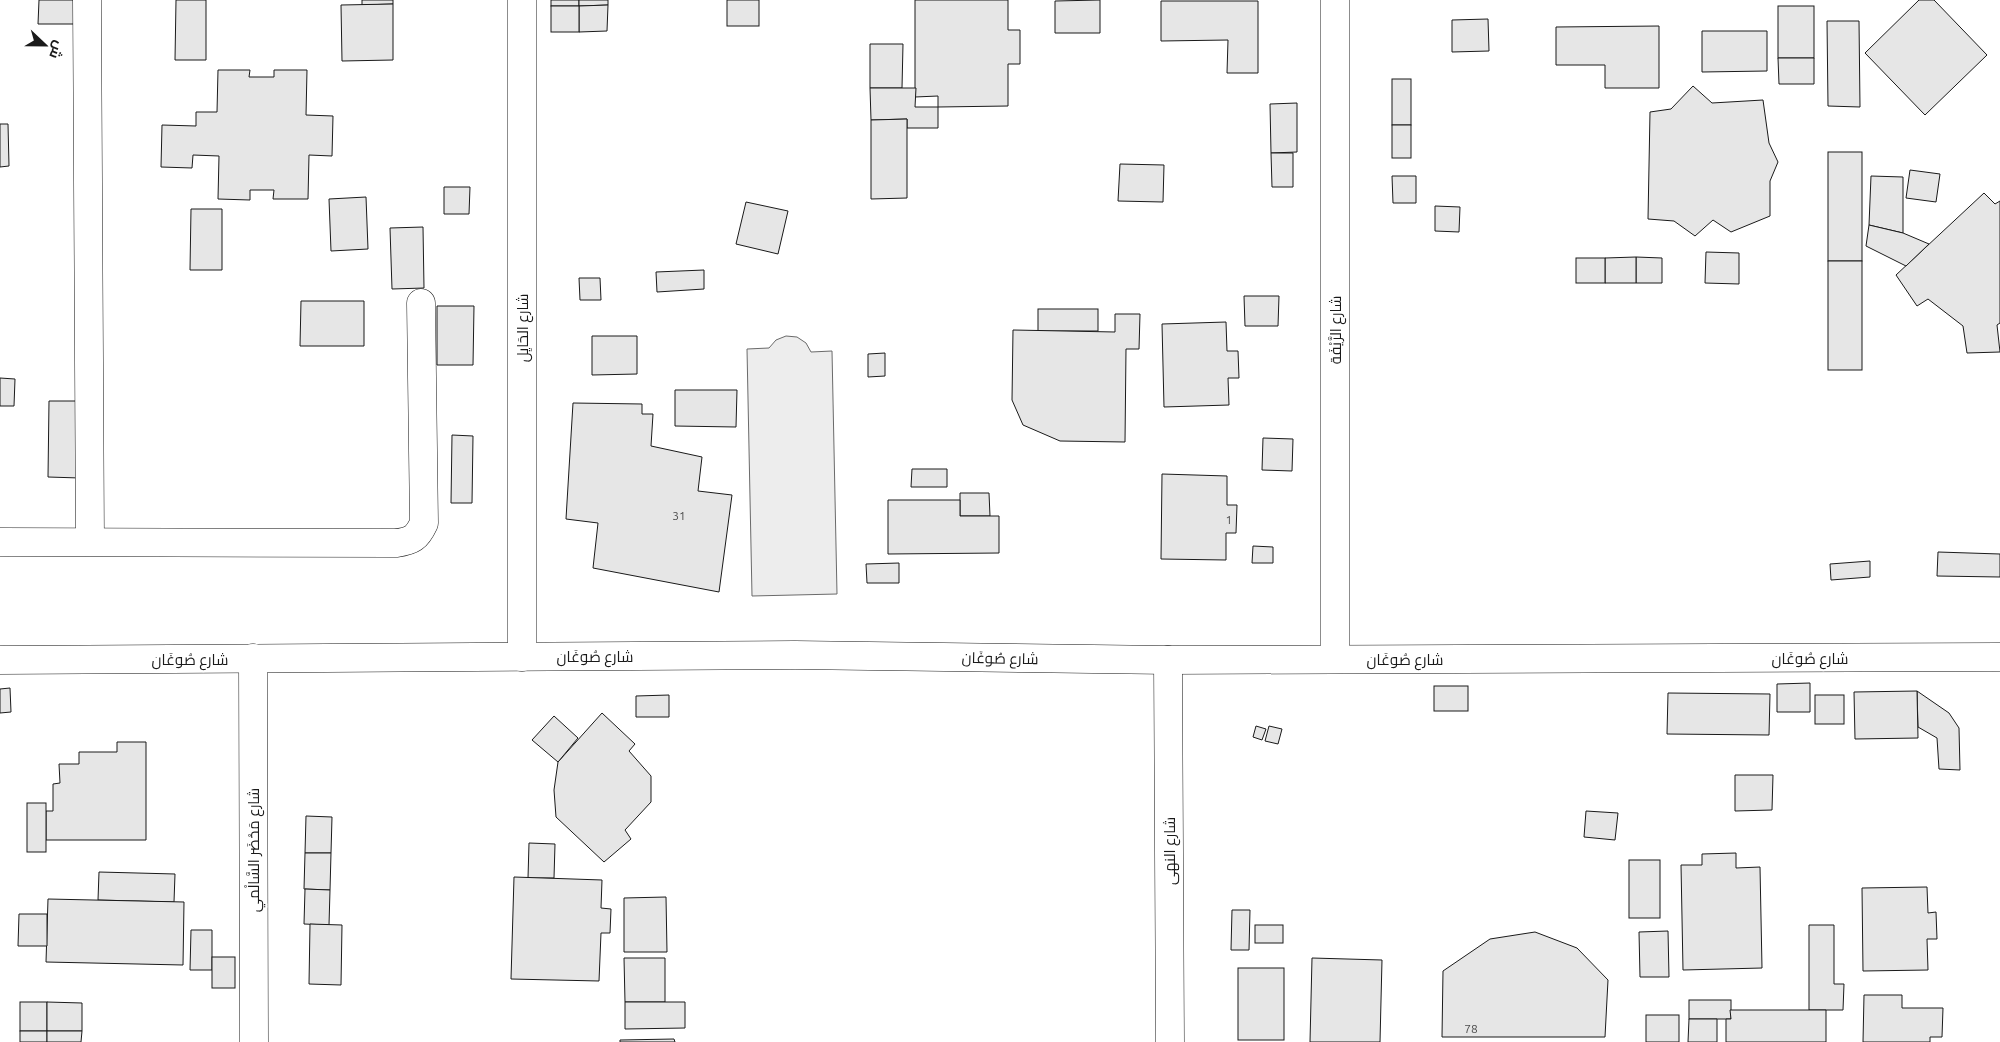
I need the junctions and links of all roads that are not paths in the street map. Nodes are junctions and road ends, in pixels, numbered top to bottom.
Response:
1 (87, 0) edge
2 (522, 0) edge
3 (1335, 0) edge
4 (421, 303) dead end
5 (90, 541) junction
6 (0, 542) edge
7 (522, 657) junction
8 (2000, 657) edge
9 (253, 658) junction
10 (1335, 659) junction
11 (0, 660) edge
12 (1168, 660) junction
13 (254, 1042) edge
14 (1170, 1042) edge

1 - 5 street
2 - 7 street, شارع الحَايِل
3 - 10 street, شارع الرَّيْفَة
4 - 5 street
5 - 6 street
7 - 9 street, شارع صُوغَان
7 - 12 street, شارع صُوغَان
8 - 10 street, شارع صُوغَان
9 - 11 street, شارع صُوغَان
9 - 13 street, شارع مَحْضَر السَّالْمي
10 - 12 street, شارع صُوغَان
12 - 14 street, شارع النهى

